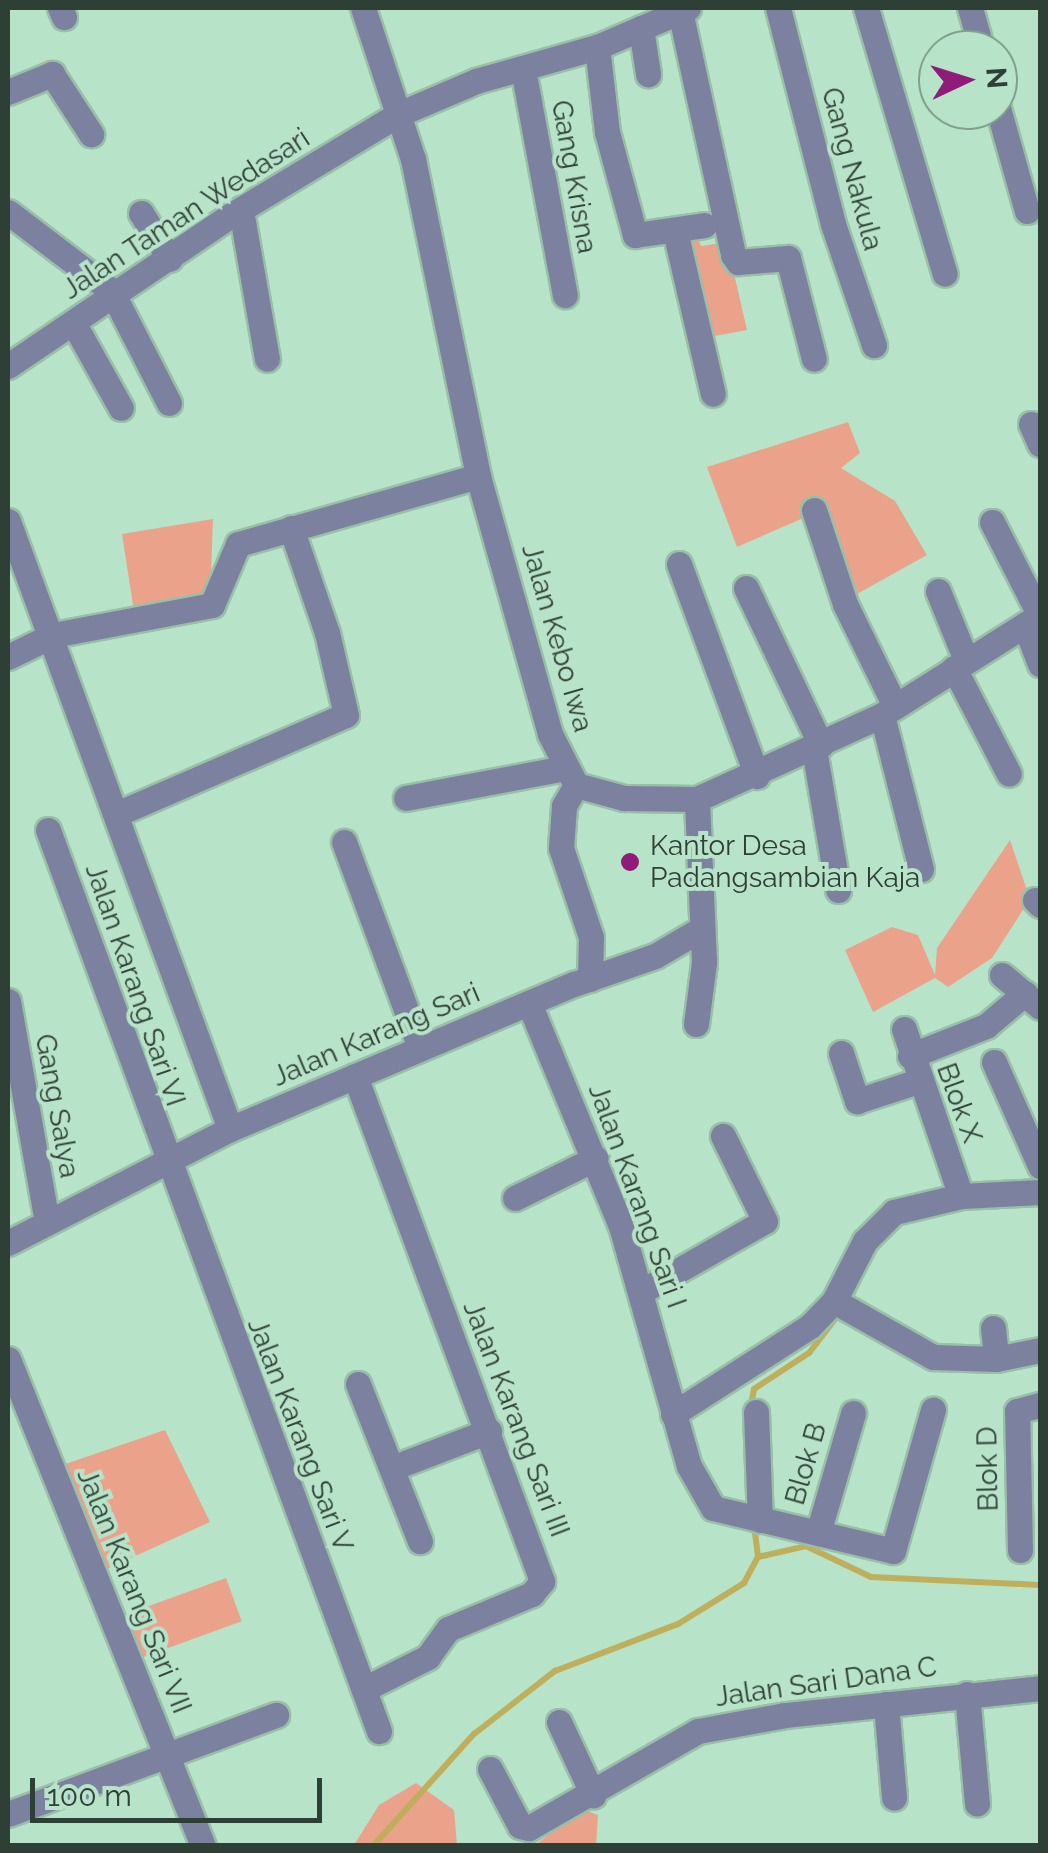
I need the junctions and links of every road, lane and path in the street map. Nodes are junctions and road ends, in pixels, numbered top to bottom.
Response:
1 (363, 8) edge
2 (778, 8) edge
3 (866, 8) edge
4 (684, 10) edge
5 (641, 28) junction
6 (597, 47) junction
7 (524, 68) junction
8 (648, 74) dead end
9 (8, 92) edge
10 (399, 114) junction
11 (1004, 130) edge
12 (92, 134) dead end
13 (240, 210) junction
14 (1027, 211) dead end
15 (8, 212) edge
16 (141, 213) dead end
17 (704, 225) dead end
18 (675, 230) junction
19 (170, 259) junction
20 (944, 274) dead end
21 (565, 295) dead end
22 (116, 296) junction
23 (74, 324) junction
24 (874, 345) dead end
25 (814, 358) dead end
26 (267, 359) dead end
27 (8, 366) edge
28 (713, 394) dead end
29 (169, 403) dead end
30 (120, 408) dead end
31 (478, 476) junction
32 (814, 510) dead end
33 (992, 522) dead end
34 (8, 525) edge
35 (291, 528) junction
36 (678, 564) dead end
37 (746, 588) dead end
38 (938, 591) dead end
39 (1035, 619) edge
40 (53, 635) junction
41 (8, 657) edge
42 (960, 664) junction
43 (1040, 664) edge
44 (888, 710) junction
45 (818, 747) junction
46 (1009, 774) dead end
47 (758, 776) junction
48 (570, 777) junction
49 (406, 798) dead end
50 (697, 799) junction
51 (119, 813) junction
52 (48, 830) dead end
53 (344, 842) dead end
54 (921, 870) dead end
55 (838, 890) dead end
56 (701, 929) junction
57 (1002, 975) dead end
58 (590, 979) junction
59 (1033, 1000) edge
60 (8, 1001) edge
61 (529, 1003) junction
62 (696, 1024) dead end
63 (904, 1030) dead end
64 (420, 1048) junction
65 (841, 1052) dead end
66 (910, 1056) junction
67 (994, 1062) dead end
68 (355, 1076) junction
69 (918, 1081) junction
70 (230, 1128) junction
71 (723, 1136) dead end
72 (596, 1158) junction
73 (164, 1160) junction
74 (1040, 1166) edge
75 (1040, 1192) edge
76 (961, 1196) junction
77 (515, 1198) dead end
78 (47, 1222) junction
79 (8, 1243) edge
80 (644, 1290) junction
81 (834, 1301) junction
82 (993, 1328) dead end
83 (1040, 1350) edge
84 (996, 1358) junction
85 (8, 1359) edge
86 (358, 1384) dead end
87 (1040, 1405) edge
88 (933, 1410) dead end
89 (756, 1412) dead end
90 (853, 1412) dead end
91 (674, 1414) junction
92 (489, 1431) junction
93 (392, 1468) junction
94 (760, 1520) junction
95 (818, 1533) junction
96 (420, 1541) dead end
97 (1020, 1550) dead end
98 (1039, 1688) edge
99 (364, 1689) junction
100 (967, 1694) junction
101 (886, 1704) junction
102 (276, 1716) dead end
103 (559, 1722) dead end
104 (380, 1732) dead end
105 (168, 1755) junction
106 (490, 1769) dead end
107 (594, 1795) junction
108 (894, 1798) dead end
109 (978, 1804) dead end
110 (8, 1814) edge
111 (203, 1846) edge

1 - 10 street, Jalan Kebo Iwa
2 - 24 street, Gang Nakula
3 - 20 street
4 - 5 street, Jalan Taman Wedasari
4 - 25 street
5 - 6 street, Jalan Taman Wedasari
5 - 8 street
6 - 7 street, Jalan Taman Wedasari
6 - 18 street
7 - 10 street, Jalan Taman Wedasari
7 - 21 street, Gang Krisna
9 - 12 street
10 - 13 street, Jalan Taman Wedasari
10 - 31 street, Jalan Kebo Iwa
11 - 14 street
13 - 19 street, Jalan Taman Wedasari
13 - 26 street
15 - 22 street
16 - 19 street
17 - 18 street
18 - 28 street
19 - 22 street, Jalan Taman Wedasari
22 - 23 street, Jalan Taman Wedasari
22 - 29 street
23 - 27 street, Jalan Taman Wedasari
23 - 30 street
31 - 35 street
31 - 48 street, Jalan Kebo Iwa
32 - 44 street
33 - 39 street
34 - 40 street
35 - 40 street
35 - 51 street
36 - 47 street
37 - 45 street
38 - 42 street
39 - 42 street
39 - 43 street
40 - 41 street
40 - 51 street
42 - 44 street
42 - 46 street
44 - 45 street
44 - 54 street
45 - 47 street
45 - 55 street
47 - 50 street
48 - 49 street
48 - 50 street
48 - 58 street
50 - 56 street
51 - 70 street
52 - 73 street, Jalan Karang Sari VI
53 - 64 street
56 - 58 street, Jalan Karang Sari
56 - 62 street
57 - 59 street
58 - 61 street, Jalan Karang Sari
59 - 66 street
60 - 78 street, Gang Salya
61 - 64 street, Jalan Karang Sari
61 - 72 street, Jalan Karang Sari I
63 - 66 street, Blok X
64 - 68 street, Jalan Karang Sari
65 - 69 street
66 - 69 street, Blok X
67 - 74 street
68 - 70 street, Jalan Karang Sari
68 - 92 street, Jalan Karang Sari III
69 - 76 street, Blok X
70 - 73 street, Jalan Karang Sari
71 - 80 street
72 - 77 street
72 - 80 street, Jalan Karang Sari I
73 - 78 street, Jalan Karang Sari
73 - 99 street, Jalan Karang Sari V
75 - 76 street
76 - 81 street
78 - 79 street, Jalan Karang Sari
80 - 91 street, Jalan Karang Sari I
81 - 84 street
81 - 91 street
82 - 84 street
83 - 84 street
85 - 105 street, Jalan Karang Sari VII
86 - 93 street
87 - 97 street, Blok D
88 - 95 street, Jalan Karang Sari I
89 - 94 street
90 - 95 street, Blok B
91 - 94 street, Jalan Karang Sari I
92 - 93 street
92 - 99 street, Jalan Karang Sari III
93 - 96 street
94 - 95 street, Jalan Karang Sari I
98 - 100 street, Jalan Sari Dana C
99 - 104 street, Jalan Karang Sari V
100 - 101 street, Jalan Sari Dana C
100 - 109 street
101 - 107 street, Jalan Sari Dana C
101 - 108 street
102 - 105 street
103 - 107 street
105 - 110 street
105 - 111 street, Jalan Karang Sari VII
106 - 107 street, Jalan Sari Dana C

